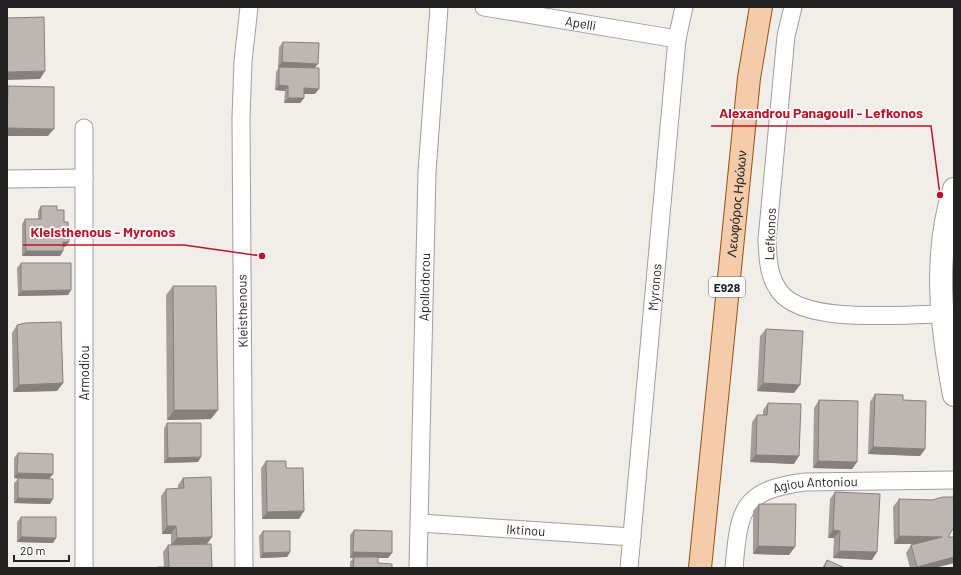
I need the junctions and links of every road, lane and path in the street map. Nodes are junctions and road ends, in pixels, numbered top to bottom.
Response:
1 (249, 7) edge
2 (439, 7) edge
3 (484, 7) edge
4 (684, 7) edge
5 (761, 7) edge
6 (793, 7) edge
7 (677, 39) junction
8 (84, 128) dead end
9 (84, 178) junction
10 (7, 179) edge
11 (954, 189) edge
12 (942, 314) junction
13 (954, 395) edge
14 (954, 480) edge
15 (420, 523) junction
16 (632, 537) junction
17 (84, 568) edge
18 (244, 568) edge
19 (418, 568) edge
20 (629, 568) edge
21 (700, 568) edge
22 (734, 568) edge

1 - 18 street, Kleisthenous
2 - 15 street, Apollodorou
3 - 7 street, Apelli
4 - 7 street, Myronos
5 - 21 main road, Λεωφόρος Ηρώων / E928
6 - 12 street, Lefkonos
7 - 16 street, Myronos
8 - 9 street, Armodiou
9 - 10 street
9 - 17 street, Armodiou
11 - 12 street
12 - 13 street
14 - 22 street, Agiou Antoniou
15 - 16 street, Iktinou
15 - 19 street, Apollodorou
16 - 20 street, Myronos

